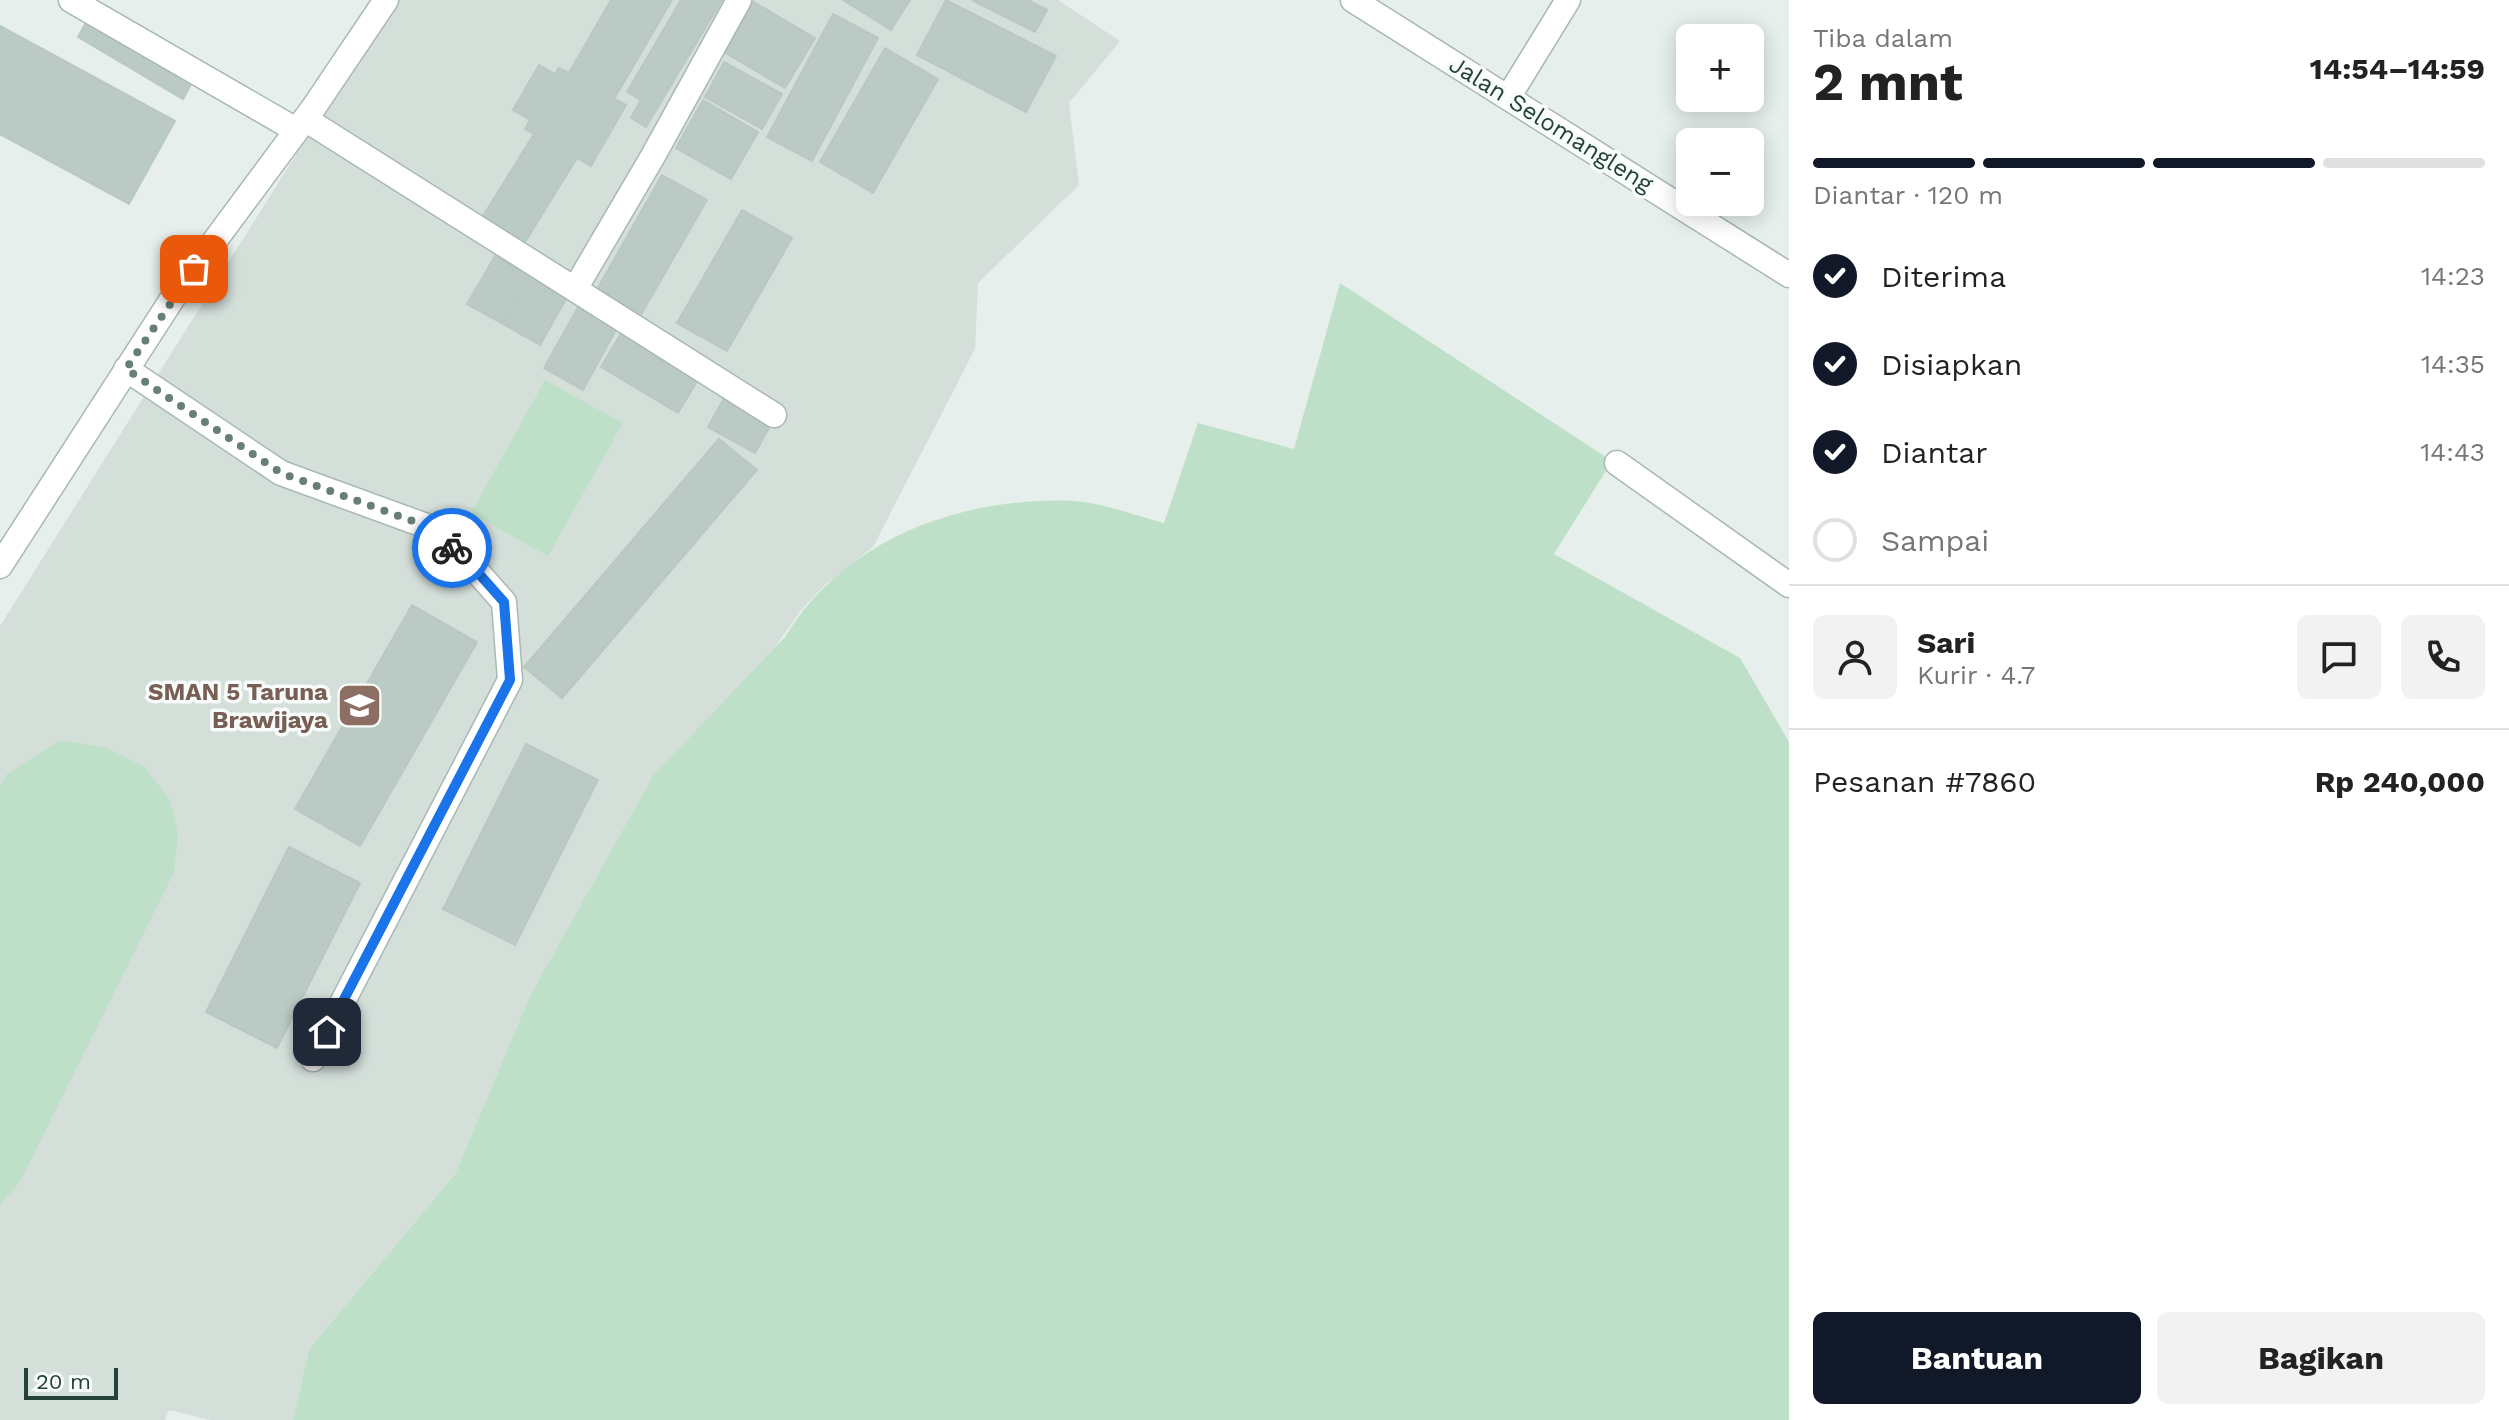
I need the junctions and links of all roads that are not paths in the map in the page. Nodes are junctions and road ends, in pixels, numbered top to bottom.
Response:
1 (71, 0) edge
2 (386, 0) edge
3 (739, 0) edge
4 (1353, 0) edge
5 (1568, 0) edge
6 (1509, 96) junction
7 (300, 125) junction
8 (1789, 275) edge
9 (575, 289) junction
10 (126, 369) junction
11 (774, 415) dead end
12 (1617, 463) dead end
13 (0, 566) edge
14 (1789, 585) edge
15 (313, 1059) dead end

1 - 7 street
2 - 7 street
3 - 9 street
4 - 6 street, Jalan Selomangleng
5 - 6 street
6 - 8 street, Jalan Selomangleng
7 - 9 street
7 - 10 street
9 - 11 street
10 - 13 street
10 - 15 street
12 - 14 street

